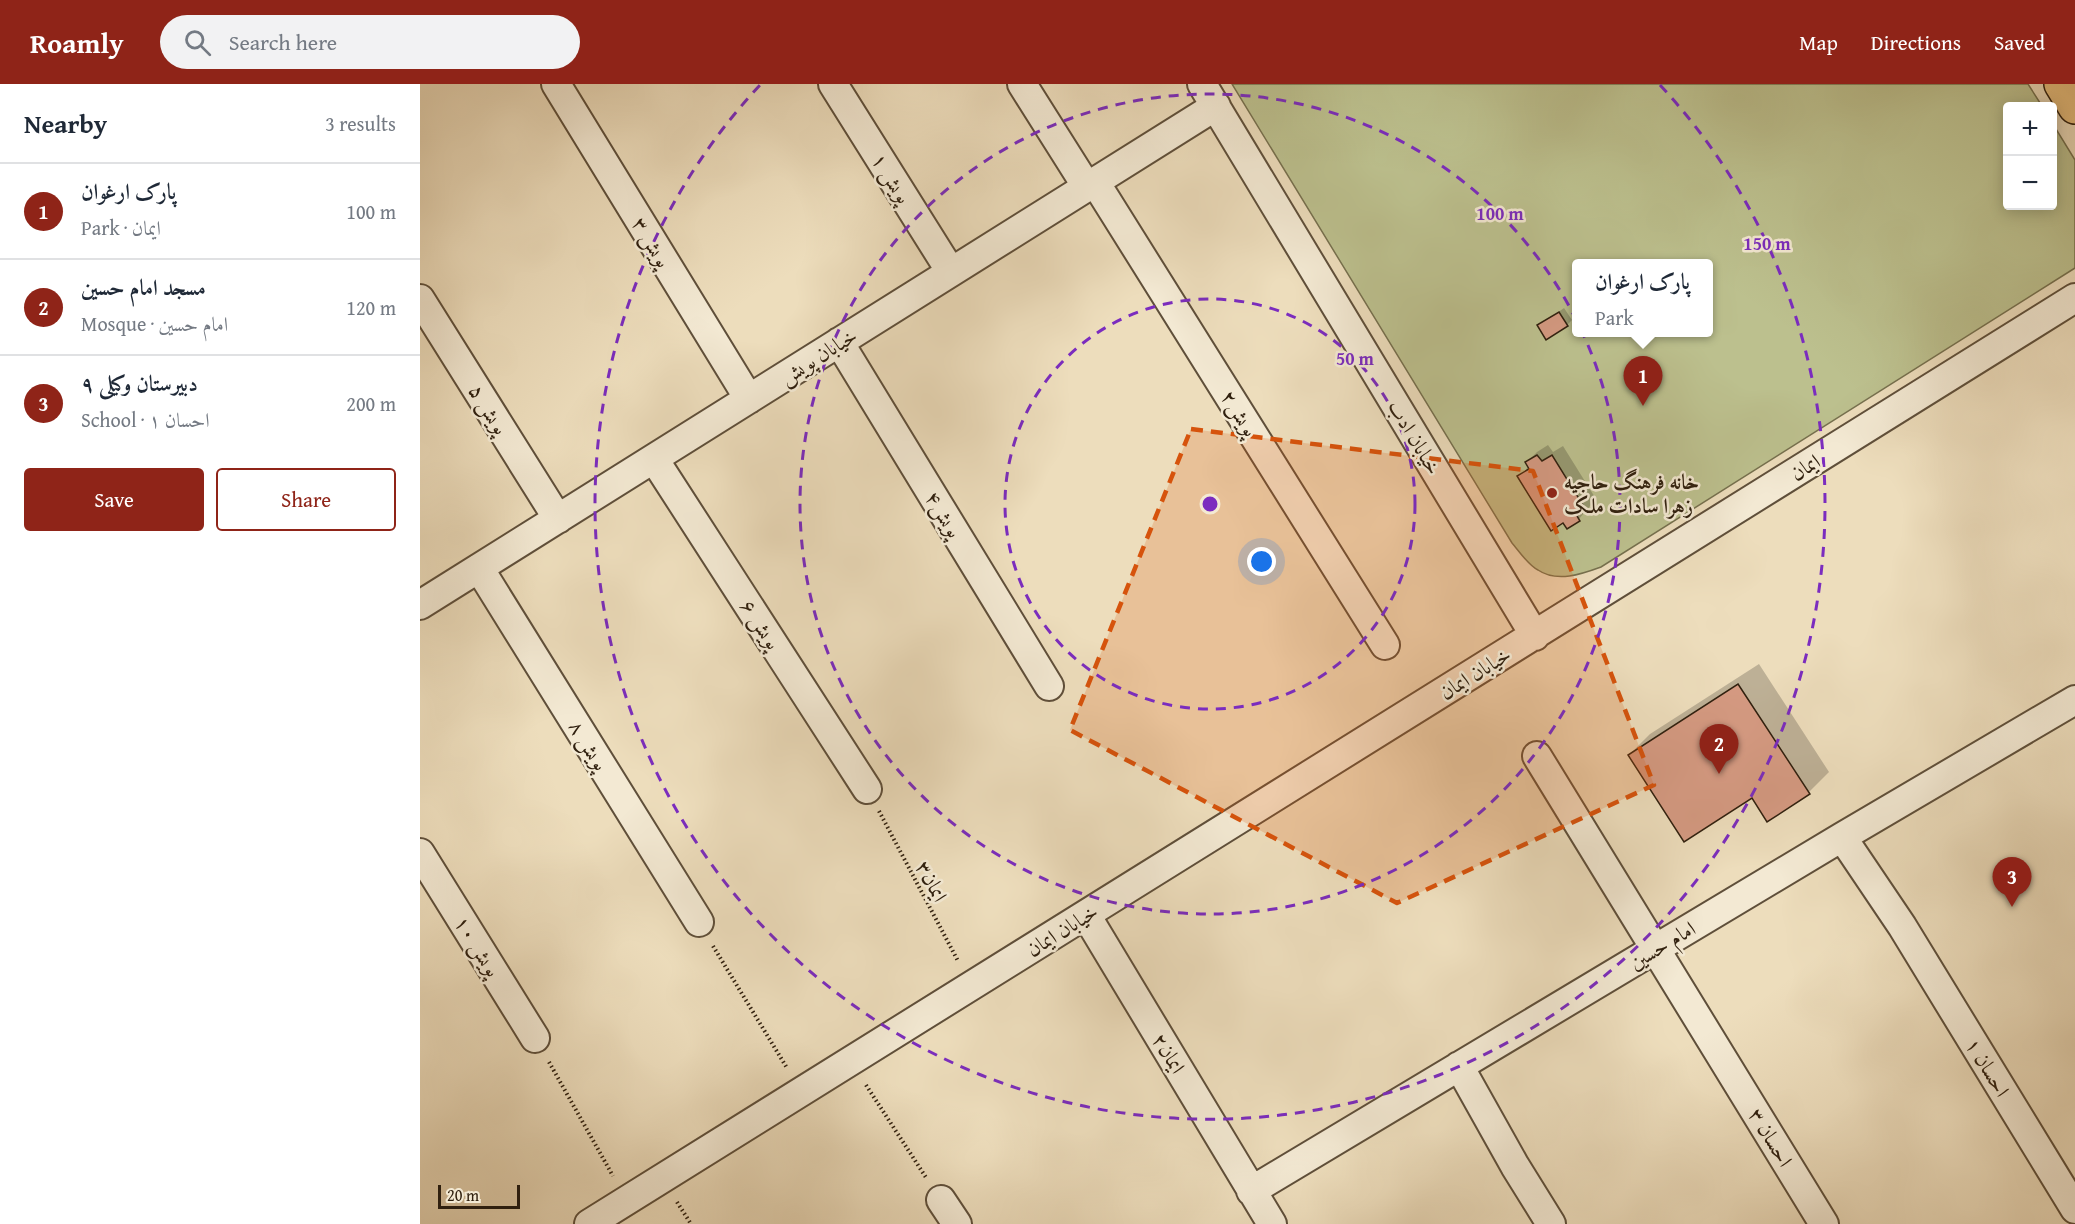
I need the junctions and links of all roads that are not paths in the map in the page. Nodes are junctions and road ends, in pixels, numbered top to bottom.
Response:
1 (556, 84) edge
2 (833, 84) edge
3 (1022, 84) edge
4 (2061, 84) edge
5 (1209, 95) edge
6 (2075, 107) edge
7 (1091, 185) junction
8 (951, 272) junction
9 (420, 298) edge
10 (2075, 298) edge
11 (839, 342) junction
12 (749, 399) junction
13 (654, 459) junction
14 (558, 519) junction
15 (479, 568) junction
16 (420, 605) edge
17 (1535, 636) junction
18 (1385, 645) dead end
19 (1050, 686) dead end
20 (2075, 700) edge
21 (1537, 756) dead end
22 (867, 789) road end
23 (1842, 837) junction
24 (420, 853) edge
25 (1086, 915) junction
26 (699, 922) road end
27 (1656, 948) junction
28 (535, 1038) road end
29 (1459, 1066) junction
30 (1251, 1191) junction
31 (941, 1200) road end
32 (2075, 1209) edge
33 (589, 1224) edge
34 (957, 1224) edge
35 (1272, 1224) edge
36 (1551, 1224) edge
37 (1824, 1224) edge

1 - 12 street, پویش ۳
2 - 8 street, پویش ۱
3 - 7 street, پویش۲
4 - 6 main road
5 - 7 street, خیابان پویش
5 - 17 street, خیابان ادب
7 - 8 street, خیابان پویش
7 - 18 street, پویش۲
8 - 11 street, خیابان پویش
9 - 14 street, پویش ۵
10 - 17 street, ایمان
11 - 12 street, خیابان پویش
11 - 19 street, پویش۴
12 - 13 street, خیابان پویش
13 - 14 street, خیابان پویش
13 - 22 street, پویش ۶
14 - 15 street, خیابان پویش
15 - 16 street, خیابان پویش
15 - 26 street, پویش ۸
17 - 25 street, خیابان ایمان
20 - 23 street, امام حسین
21 - 27 street, احسان ۳
23 - 27 street, امام حسین
23 - 32 street, احسان ۱
24 - 28 street, پویش ۱۰
25 - 30 street, ایمان۲
25 - 33 street, خیابان ایمان
27 - 29 street, امام حسین
27 - 37 street, احسان ۳
29 - 30 street, امام حسین
29 - 36 street
30 - 35 street, ایمان۲
31 - 34 street

